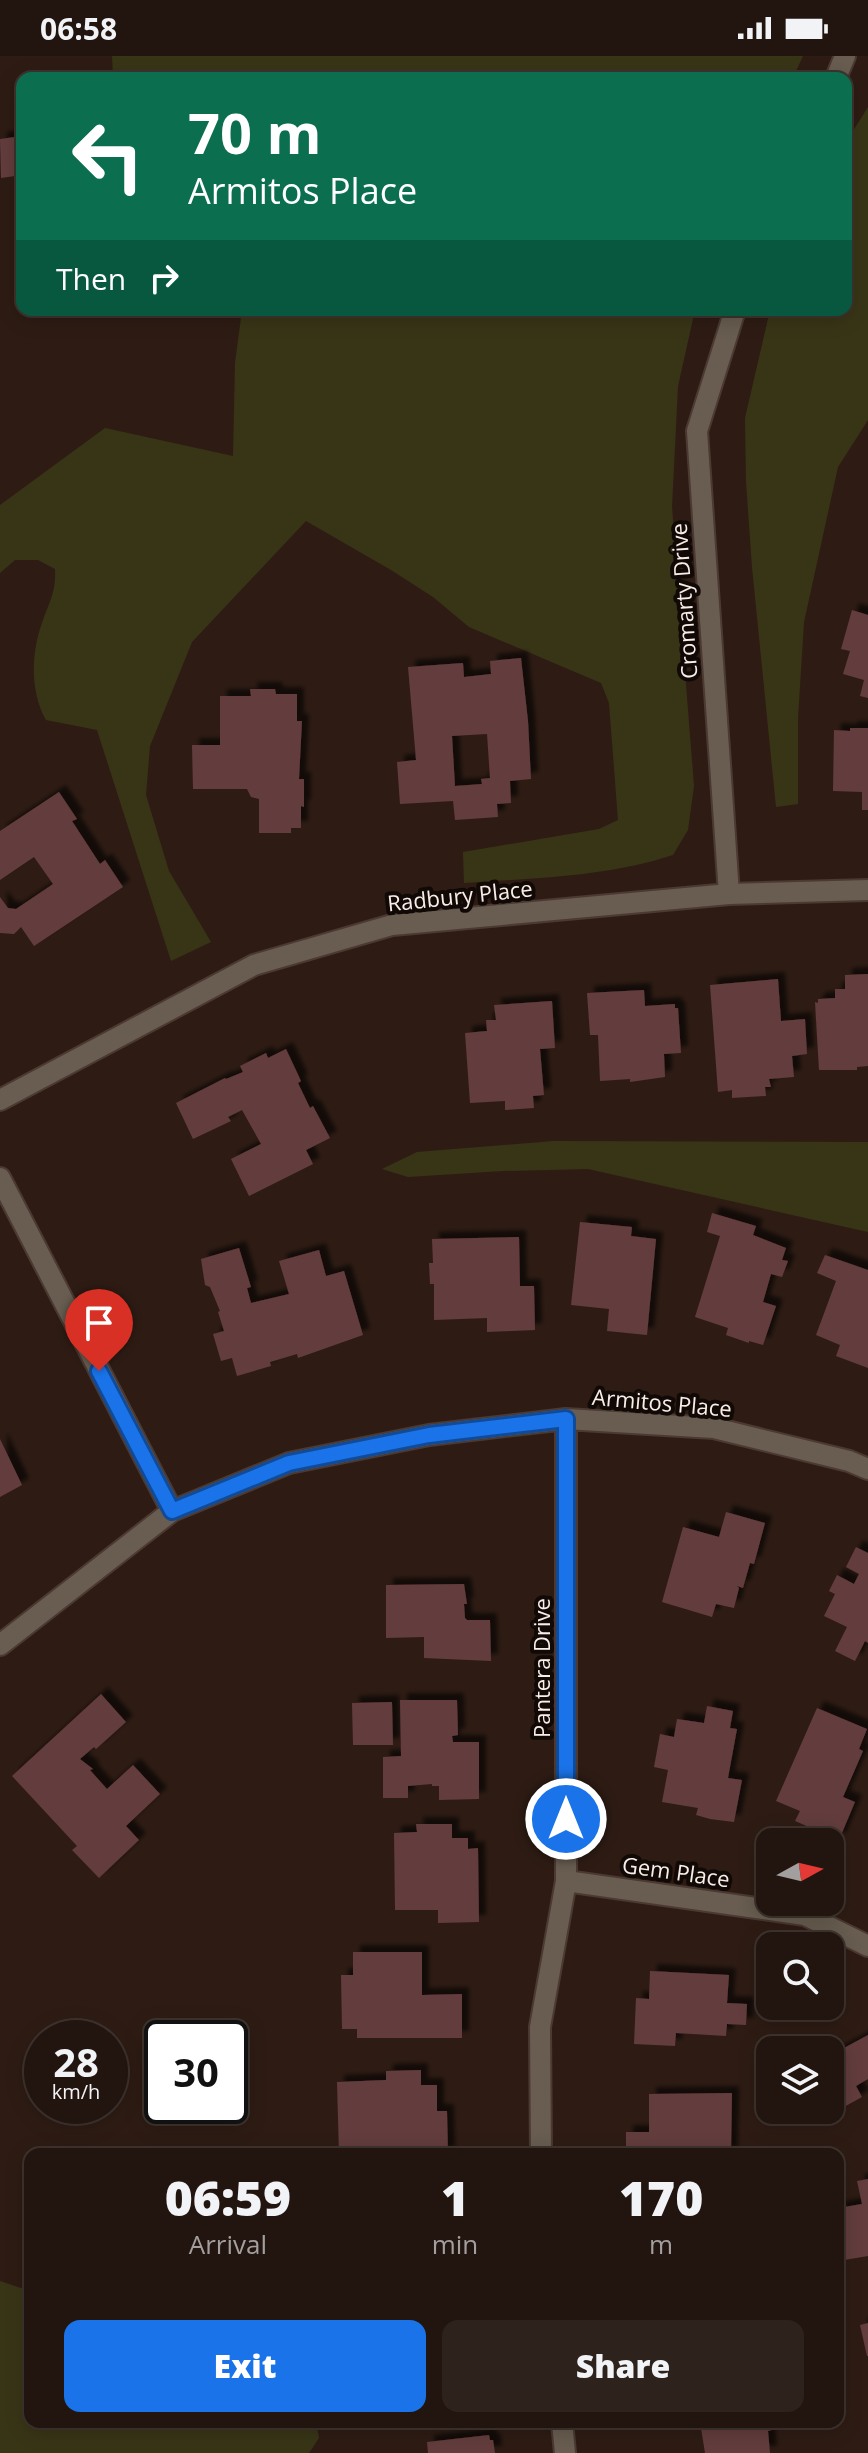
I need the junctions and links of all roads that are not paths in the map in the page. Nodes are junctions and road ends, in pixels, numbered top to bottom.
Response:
1 (733, 316) edge
2 (868, 890) edge
3 (729, 894) junction
4 (0, 1100) edge
5 (0, 1178) edge
6 (566, 1419) junction
7 (868, 1469) edge
8 (172, 1511) junction
9 (0, 1645) edge
10 (566, 1881) junction
11 (868, 1946) edge
12 (541, 2148) edge
13 (563, 2428) edge
14 (565, 2453) edge

1 - 3 street, Cromarty Drive
2 - 3 street, Radbury Place
3 - 4 street, Radbury Place
5 - 8 street
6 - 7 street, Armitos Place
6 - 8 street, Armitos Place
6 - 10 street, Pantera Drive
8 - 9 street, Armitos Place
10 - 11 street, Gem Place
10 - 12 street, Pantera Drive
13 - 14 street

